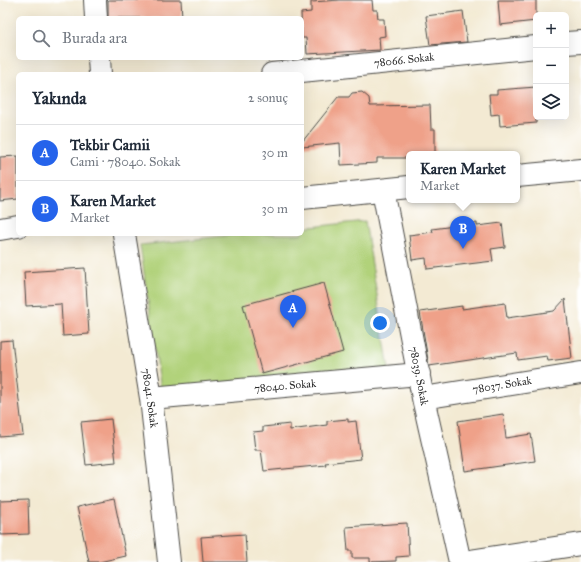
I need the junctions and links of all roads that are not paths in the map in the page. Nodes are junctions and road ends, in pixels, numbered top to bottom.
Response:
1 (95, 0) edge
2 (96, 16) edge
3 (581, 42) edge
4 (569, 44) edge
5 (533, 47) edge
6 (98, 60) edge
7 (100, 72) edge
8 (292, 72) edge
9 (581, 170) edge
10 (520, 176) edge
11 (406, 187) edge
12 (383, 190) junction
13 (304, 198) edge
14 (16, 226) edge
15 (0, 229) edge
16 (124, 236) edge
17 (581, 373) edge
18 (419, 374) junction
19 (151, 398) junction
20 (423, 398) junction
21 (581, 544) edge
22 (169, 562) edge
23 (460, 562) edge
24 (463, 562) edge

1 - 2 street
3 - 4 street
5 - 8 street, 78066. Sokak
6 - 7 street
9 - 10 street
11 - 12 street
12 - 13 street
12 - 18 street, 78039. Sokak
14 - 15 street
16 - 19 street, 78041. Sokak
17 - 20 street, 78037. Sokak
18 - 19 street, 78040. Sokak
18 - 20 street, 78039. Sokak
19 - 22 street, 78041. Sokak
20 - 23 street, 78039. Sokak
21 - 24 street

